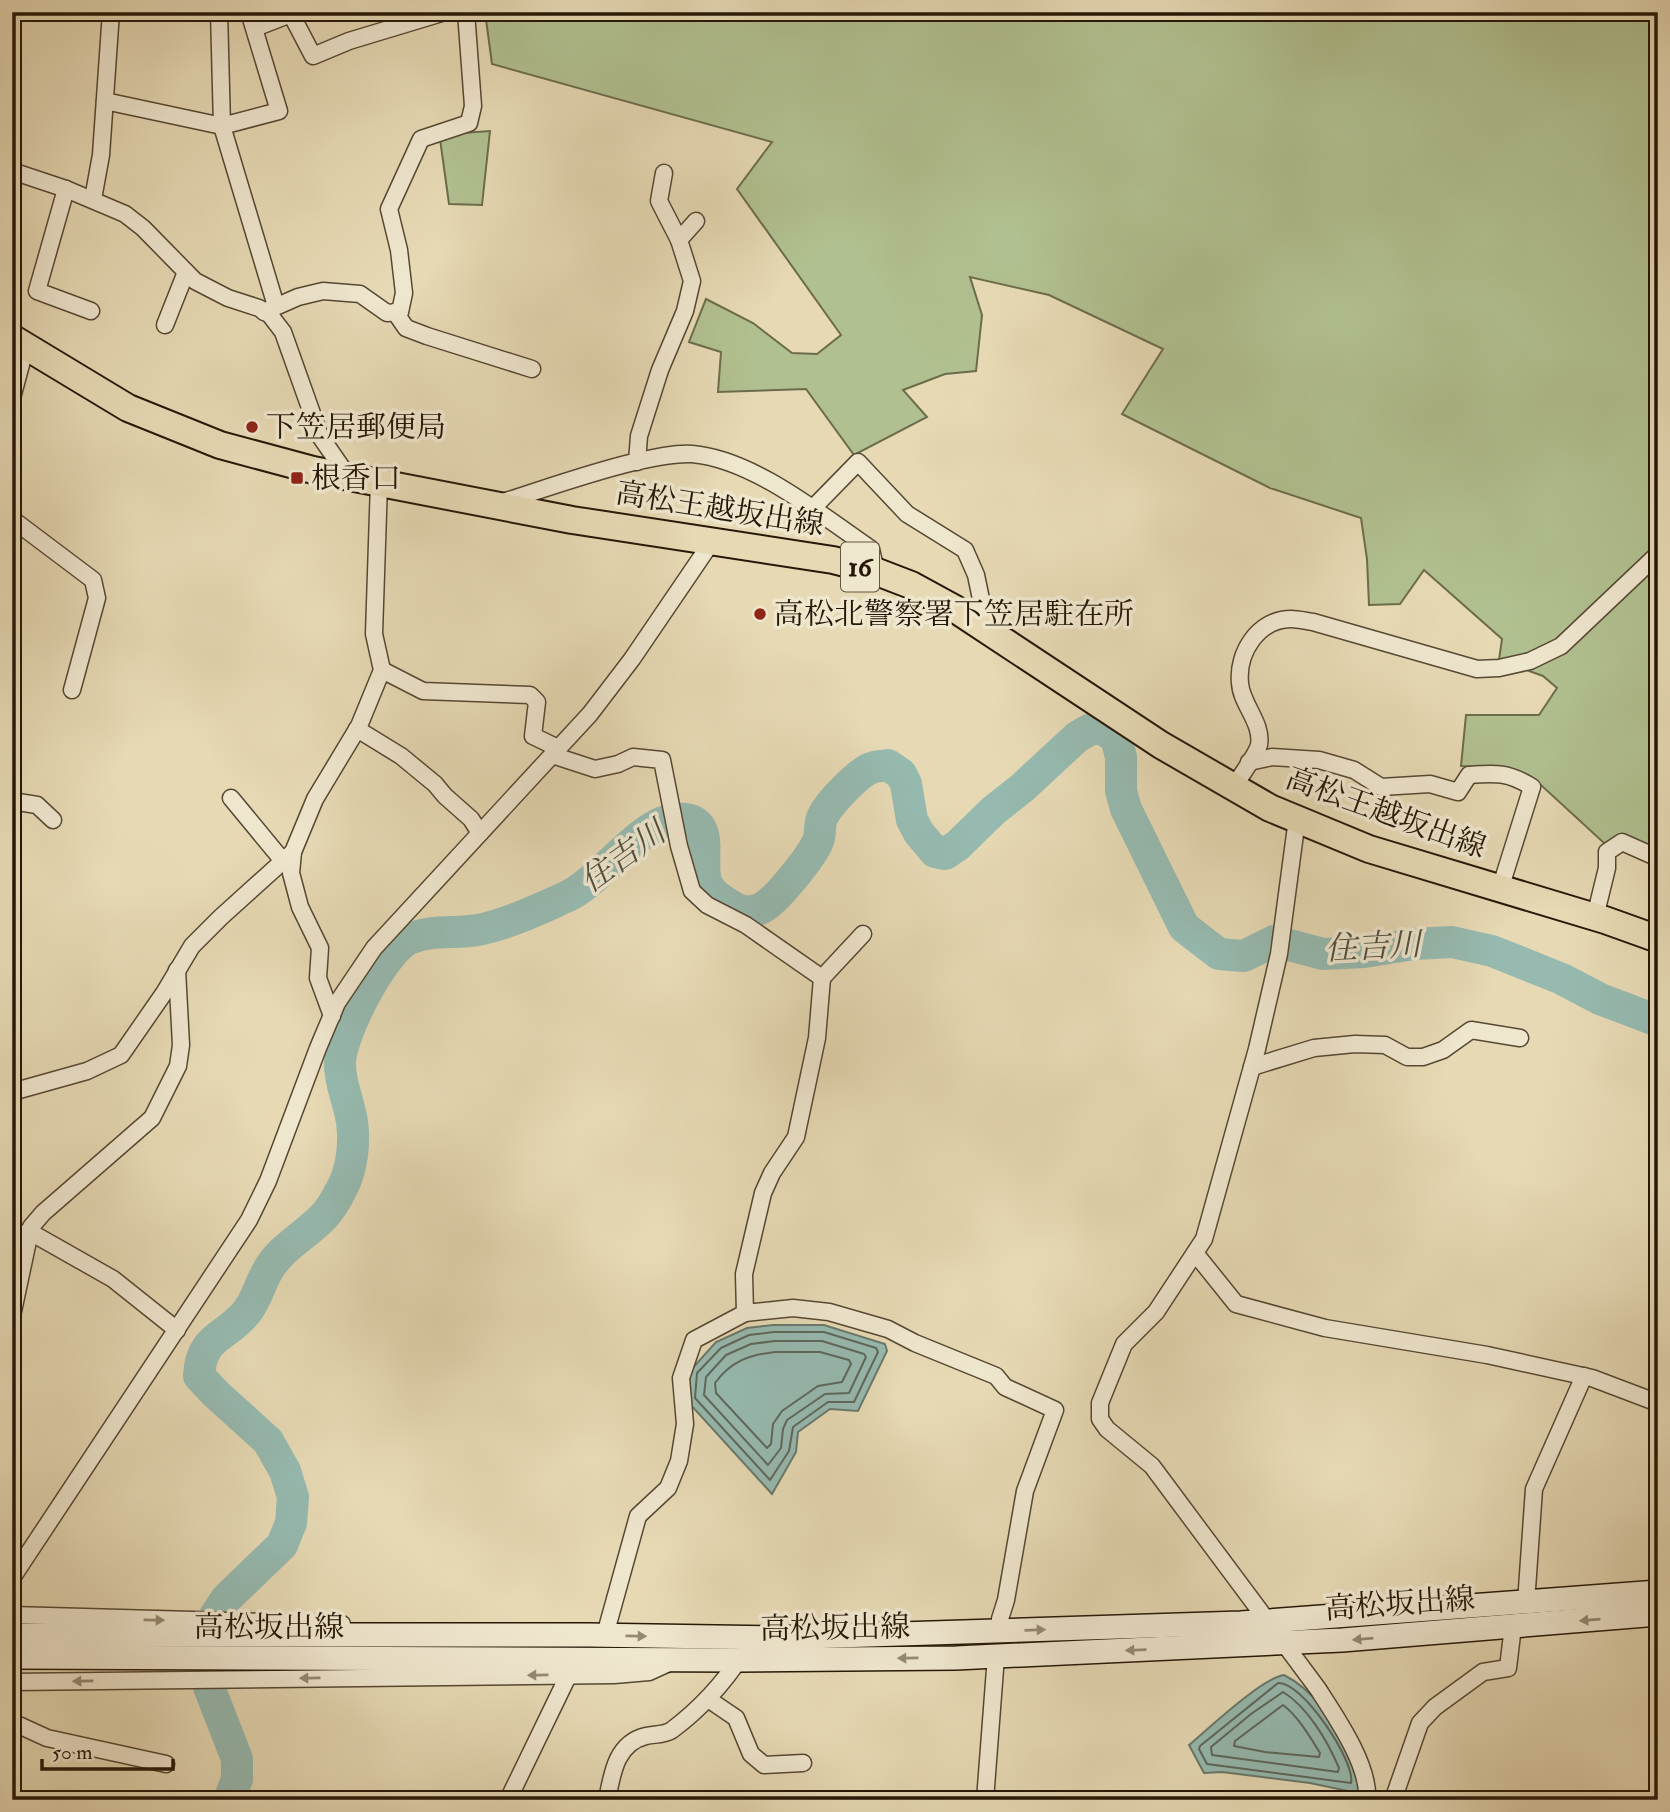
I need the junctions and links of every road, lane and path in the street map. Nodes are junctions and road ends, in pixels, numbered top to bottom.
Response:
1 (111, 12) edge
2 (219, 12) edge
3 (445, 12) edge
4 (466, 12) edge
5 (252, 20) edge
6 (105, 101) junction
7 (222, 126) junction
8 (12, 171) edge
9 (664, 173) dead end
10 (65, 188) junction
11 (93, 199) junction
12 (696, 221) dead end
13 (679, 240) junction
14 (186, 272) junction
15 (270, 309) junction
16 (91, 311) dead end
17 (395, 312) junction
18 (165, 325) dead end
19 (19, 342) edge
20 (532, 369) dead end
21 (12, 398) edge
22 (637, 462) junction
23 (349, 478) junction
24 (379, 483) junction
25 (494, 505) junction
26 (812, 509) junction
27 (12, 519) edge
28 (713, 540) junction
29 (1658, 554) edge
30 (876, 572) junction
31 (977, 624) junction
32 (382, 670) junction
33 (72, 691) dead end
34 (357, 729) junction
35 (555, 752) junction
36 (1249, 762) junction
37 (1234, 787) junction
38 (231, 798) dead end
39 (12, 801) edge
40 (1297, 819) junction
41 (52, 820) dead end
42 (480, 833) junction
43 (288, 857) junction
44 (1658, 858) edge
45 (1500, 889) junction
46 (1595, 917) junction
47 (863, 934) dead end
48 (1658, 939) edge
49 (177, 970) junction
50 (822, 978) junction
51 (331, 1016) junction
52 (1520, 1038) dead end
53 (1252, 1067) junction
54 (12, 1092) edge
55 (30, 1232) junction
56 (12, 1236) edge
57 (1195, 1253) junction
58 (745, 1313) junction
59 (12, 1316) edge
60 (177, 1330) junction
61 (1584, 1376) junction
62 (1658, 1403) edge
63 (12, 1578) edge
64 (1658, 1592) edge
65 (1526, 1603) junction
66 (1658, 1614) edge
67 (12, 1615) edge
68 (1266, 1621) junction
69 (1513, 1626) junction
70 (1001, 1631) junction
71 (12, 1635) edge
72 (596, 1635) junction
73 (751, 1638) junction
74 (1285, 1643) junction
75 (272, 1647) junction
76 (996, 1656) junction
77 (12, 1657) edge
78 (677, 1660) junction
79 (739, 1660) junction
80 (569, 1674) junction
81 (12, 1682) edge
82 (708, 1699) junction
83 (12, 1722) edge
84 (803, 1763) dead end
85 (166, 1764) dead end
86 (508, 1800) edge
87 (607, 1800) edge
88 (985, 1800) edge
89 (1367, 1800) edge
90 (1393, 1800) edge

1 - 6 street
2 - 7 street
3 - 5 street
4 - 17 street
5 - 7 street
6 - 7 street
6 - 11 street
7 - 15 street
8 - 10 street
9 - 13 street
10 - 11 street
10 - 16 street
11 - 14 street
12 - 13 street
13 - 22 street
14 - 15 street
14 - 18 street
15 - 17 street
15 - 23 street
17 - 20 street
19 - 21 street
19 - 23 main road, 高松王越坂出線 / 16
22 - 25 street
22 - 26 street
23 - 24 main road, 高松王越坂出線 / 16
24 - 25 main road, 高松王越坂出線 / 16
24 - 32 street
25 - 28 main road, 高松王越坂出線 / 16
26 - 30 street
26 - 31 street
27 - 33 street
28 - 30 main road, 高松王越坂出線 / 16
28 - 35 street
29 - 36 street
30 - 31 main road, 高松王越坂出線 / 16
31 - 37 main road, 高松王越坂出線 / 16
32 - 34 street
32 - 35 street
34 - 42 street
34 - 43 street
35 - 42 street
35 - 50 street
36 - 37 street
36 - 45 street
37 - 40 main road, 高松王越坂出線 / 16
38 - 43 street
39 - 41 street
40 - 45 main road, 高松王越坂出線 / 16
40 - 53 street
42 - 51 street
43 - 49 street
43 - 51 street
44 - 46 street
45 - 46 main road, 高松王越坂出線 / 16
46 - 48 main road, 高松王越坂出線 / 16
47 - 50 street
49 - 54 street
49 - 55 street
50 - 58 street
51 - 60 street
52 - 53 street
53 - 57 street
55 - 56 street
55 - 59 street
55 - 60 street
57 - 61 street
57 - 68 street
58 - 70 street
58 - 72 street
60 - 63 street
61 - 62 street
61 - 65 street
64 - 65 main road, 高松坂出線
65 - 68 main road, 高松坂出線
66 -> 69 main road, 高松坂出線
67 -> 72 street
70 -> 68 main road, 高松坂出線
68 - 74 street
69 -> 74 main road, 高松坂出線
69 - 90 street
70 - 73 main road, 高松坂出線
71 - 75 main road, 高松坂出線
72 -> 73 main road, 高松坂出線
72 - 75 main road, 高松坂出線
73 - 79 street
74 -> 76 main road, 高松坂出線
74 - 89 street
75 - 77 main road, 高松坂出線
75 - 78 main road, 高松坂出線
76 -> 79 main road, 高松坂出線
76 - 88 street
78 - 79 main road, 高松坂出線
78 - 80 street
79 - 82 street
80 -> 81 street
80 - 86 street
82 - 84 street
82 - 87 street
83 - 85 street

